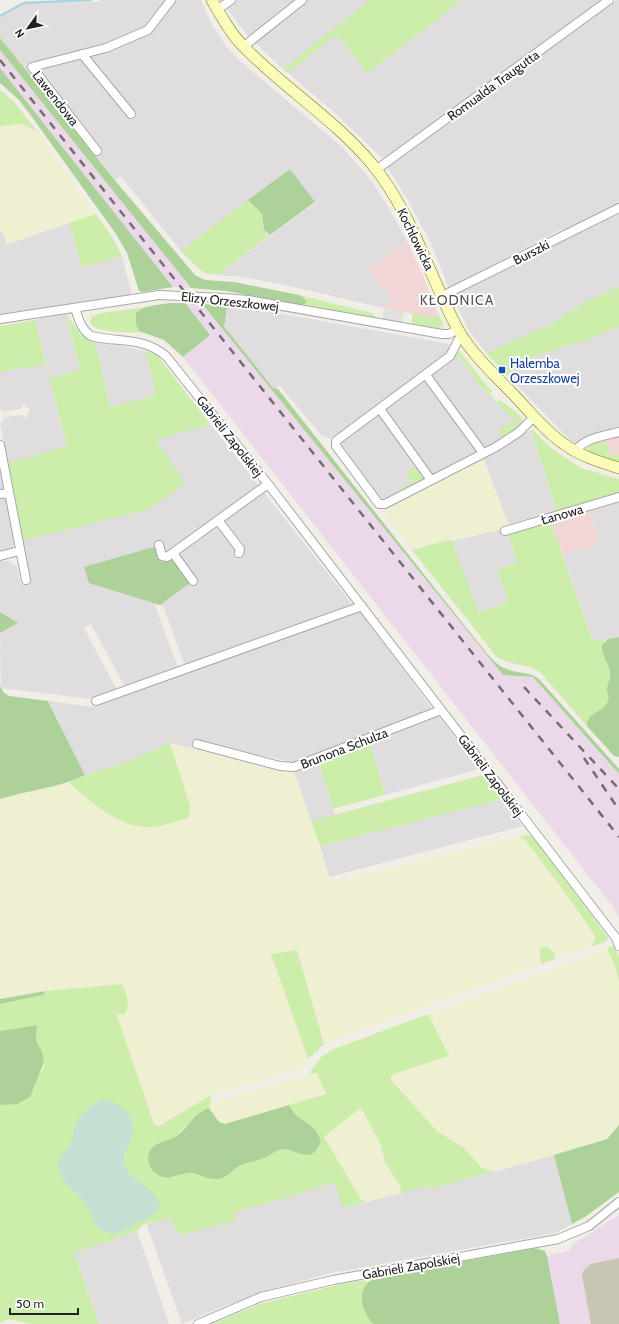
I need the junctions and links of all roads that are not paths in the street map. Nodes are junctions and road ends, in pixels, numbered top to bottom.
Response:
1 (171, 0) edge
2 (231, 0) edge
3 (302, 0) edge
4 (609, 0) edge
5 (214, 5) edge
6 (243, 47) junction
7 (82, 54) junction
8 (131, 114) dead end
9 (97, 151) dead end
10 (376, 170) junction
11 (619, 208) edge
12 (442, 296) junction
13 (75, 308) junction
14 (0, 319) edge
15 (459, 332) junction
16 (426, 374) junction
17 (380, 409) junction
18 (534, 417) junction
19 (619, 432) edge
20 (0, 445) edge
21 (574, 451) junction
22 (483, 453) junction
23 (619, 468) edge
24 (431, 480) junction
25 (268, 484) junction
26 (0, 494) edge
27 (9, 494) junction
28 (619, 498) edge
29 (218, 520) junction
30 (505, 531) dead end
31 (159, 545) dead end
32 (19, 551) junction
33 (173, 553) junction
34 (239, 553) dead end
35 (0, 556) edge
36 (26, 580) dead end
37 (193, 581) dead end
38 (362, 606) junction
39 (96, 700) dead end
40 (441, 710) junction
41 (197, 744) dead end
42 (619, 946) edge
43 (619, 1202) edge
44 (198, 1324) edge

1 - 7 street, Lawendowa
2 - 5 street
3 - 6 street
4 - 10 street, Romualda Traugutta
5 - 6 street, Kochłowicka
6 - 10 street, Kochłowicka
7 - 8 street
7 - 9 street, Lawendowa
10 - 12 street, Kochłowicka
11 - 12 street, Burszki
12 - 15 street, Kochłowicka
13 - 14 street, Elizy Orzeszkowej
13 - 15 street, Elizy Orzeszkowej, bridge
13 - 25 street, Gabrieli Zapolskiej
15 - 16 street
15 - 18 street, Kochłowicka
16 - 17 street
16 - 22 street
17 - 24 street
17 - 24 street
18 - 21 street, Kochłowicka
18 - 22 street
19 - 21 street
20 - 27 street
21 - 23 street, Kochłowicka
22 - 24 street
25 - 29 street
25 - 38 street, Gabrieli Zapolskiej
26 - 27 street
27 - 32 street
28 - 30 street, Łanowa
29 - 33 street
29 - 34 street
31 - 33 street
32 - 35 street
32 - 36 street
33 - 37 street
38 - 39 street
38 - 40 street, Gabrieli Zapolskiej
40 - 41 street, Brunona Schulza
40 - 42 street, Gabrieli Zapolskiej
43 - 44 street, Gabrieli Zapolskiej

